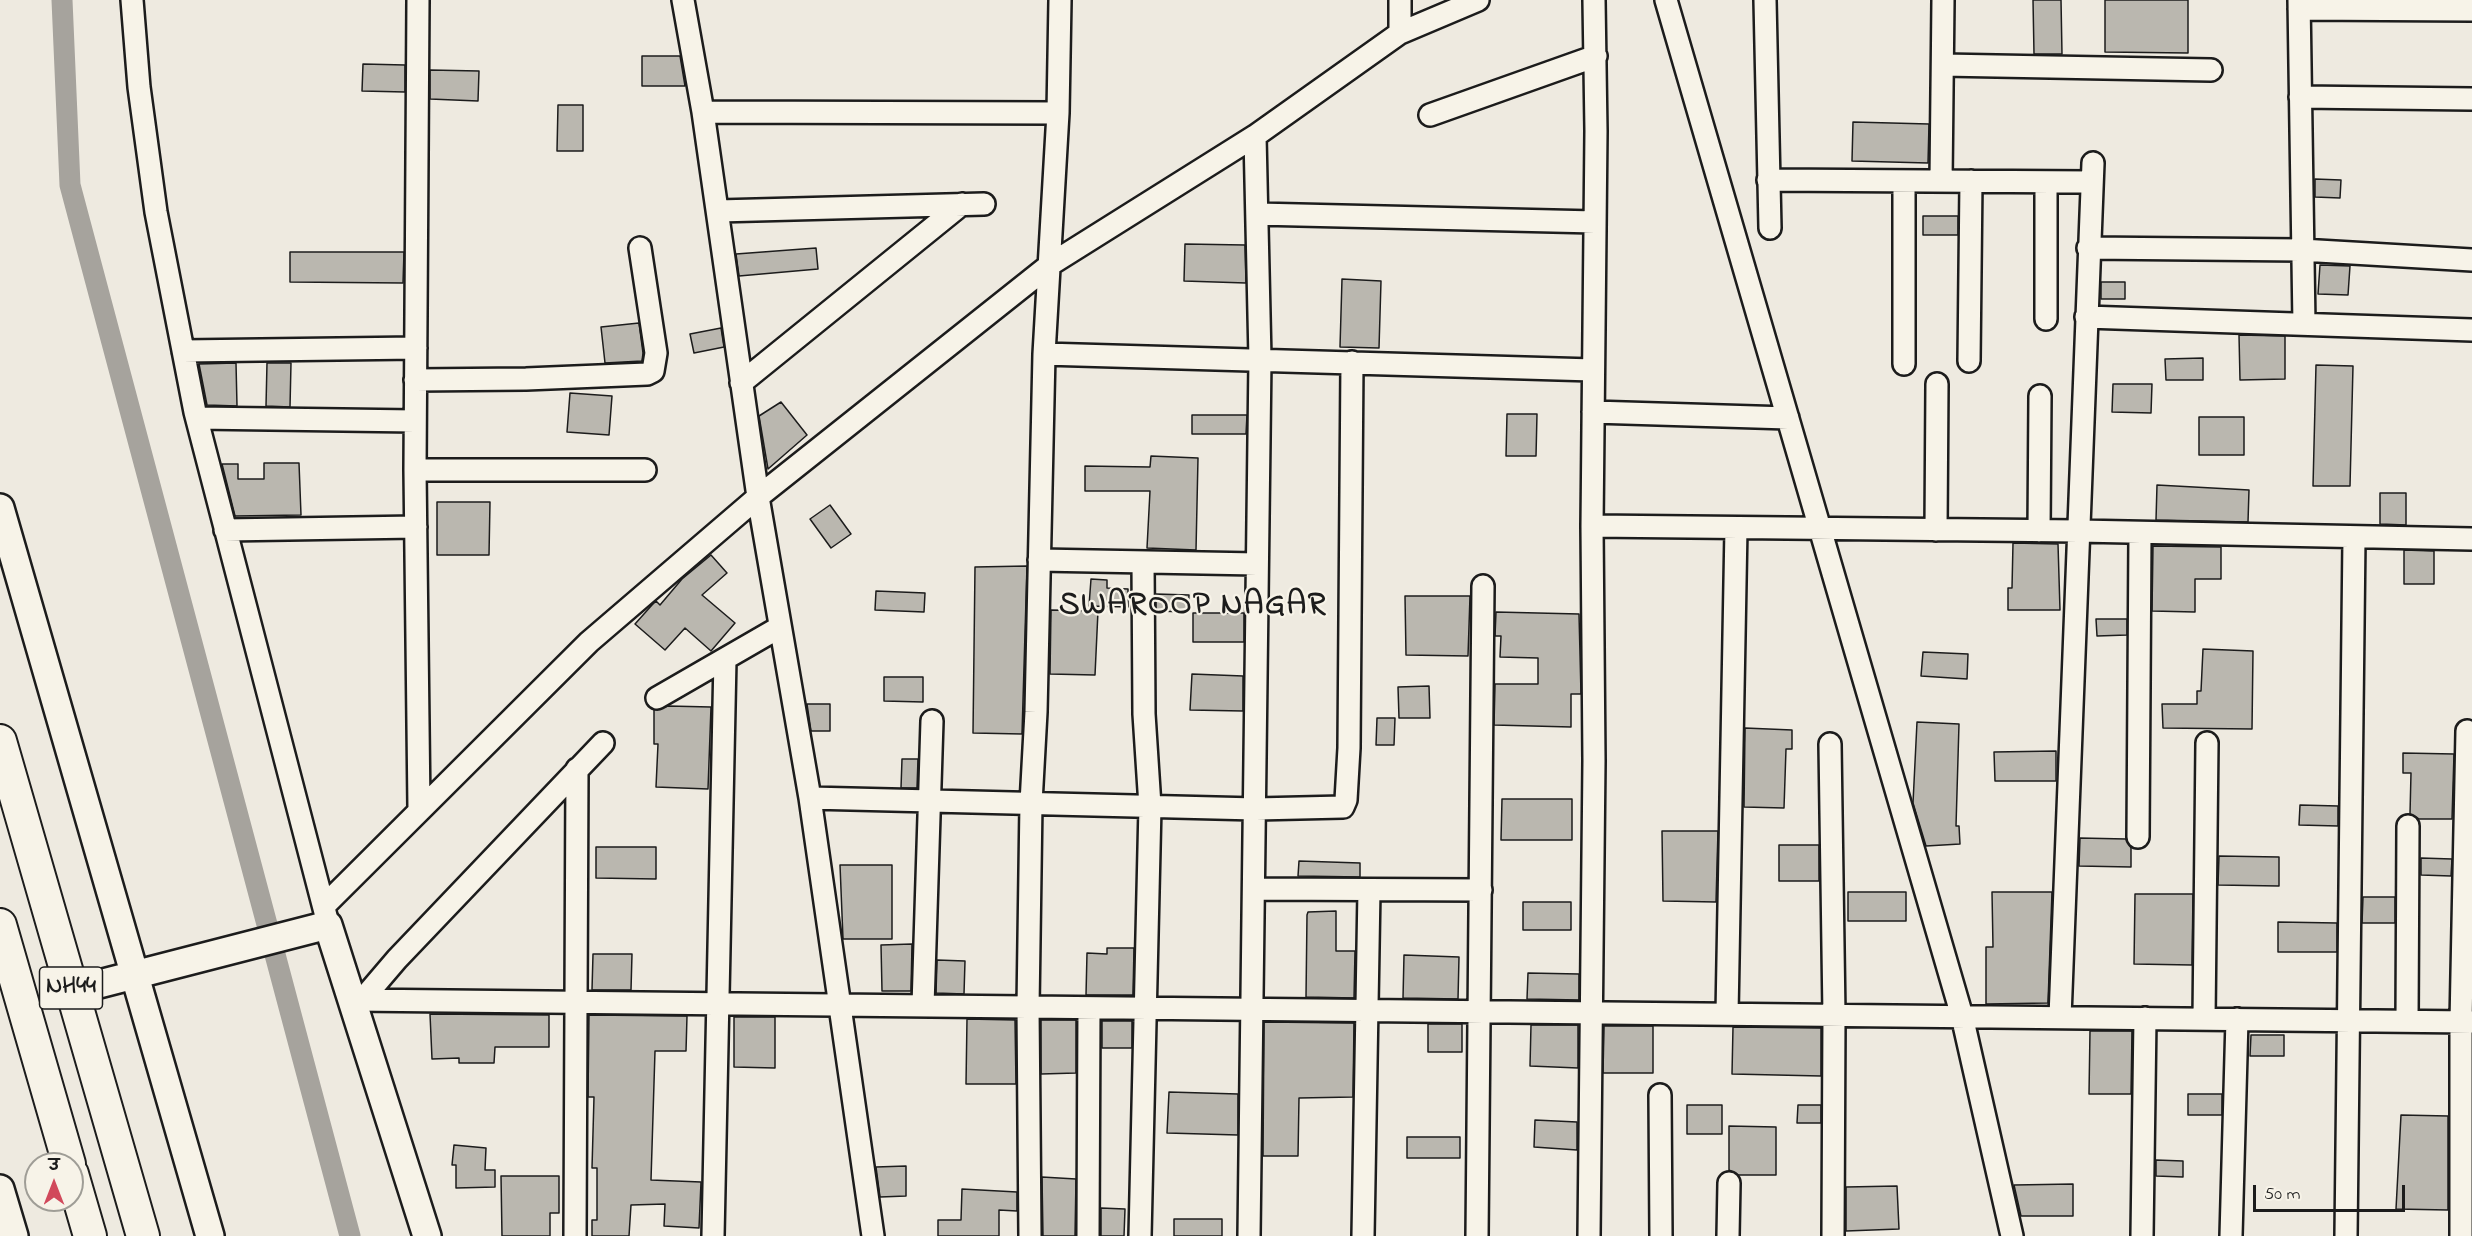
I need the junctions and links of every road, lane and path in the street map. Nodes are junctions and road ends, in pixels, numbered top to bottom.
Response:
1 (132, 0) edge
2 (418, 0) edge
3 (683, 0) edge
4 (1060, 0) edge
5 (1400, 0) edge
6 (1478, 0) edge
7 (1594, 0) edge
8 (1666, 0) edge
9 (1765, 0) edge
10 (1942, 0) edge
11 (2299, 5) edge
12 (2472, 10) edge
13 (1400, 33) junction
14 (1596, 56) junction
15 (1942, 66) junction
16 (2211, 70) dead end
17 (2300, 96) junction
18 (2472, 99) edge
19 (703, 112) junction
20 (1058, 113) junction
21 (1430, 115) dead end
22 (1255, 136) junction
23 (1768, 180) junction
24 (1904, 181) junction
25 (1941, 181) junction
26 (1971, 182) junction
27 (2046, 182) junction
28 (962, 204) junction
29 (984, 204) dead end
30 (718, 212) junction
31 (1257, 214) junction
32 (1595, 222) junction
33 (1770, 228) dead end
34 (640, 248) dead end
35 (2088, 248) junction
36 (2301, 250) junction
37 (2472, 260) edge
38 (1051, 264) junction
39 (2086, 317) junction
40 (2046, 319) dead end
41 (2304, 324) junction
42 (2472, 330) edge
43 (416, 348) junction
44 (183, 351) junction
45 (1044, 354) junction
46 (1260, 359) junction
47 (1969, 361) dead end
48 (1352, 362) junction
49 (1904, 364) dead end
50 (1593, 370) junction
51 (415, 380) junction
52 (741, 383) junction
53 (1937, 384) dead end
54 (2040, 396) dead end
55 (1593, 412) junction
56 (1788, 417) junction
57 (197, 418) junction
58 (415, 421) junction
59 (415, 470) junction
60 (645, 470) dead end
61 (758, 497) junction
62 (0, 508) edge
63 (1592, 526) junction
64 (416, 527) junction
65 (1736, 528) junction
66 (1821, 529) junction
67 (225, 530) junction
68 (1936, 530) junction
69 (2039, 531) junction
70 (2079, 531) junction
71 (2139, 534) junction
72 (2354, 538) junction
73 (2472, 539) edge
74 (1039, 561) junction
75 (1143, 562) junction
76 (1257, 564) junction
77 (1484, 586) dead end
78 (780, 627) junction
79 (725, 659) junction
80 (657, 698) dead end
81 (932, 721) dead end
82 (2467, 731) dead end
83 (0, 741) edge
84 (2207, 742) dead end
85 (603, 743) dead end
86 (1830, 744) dead end
87 (577, 769) junction
88 (810, 798) junction
89 (929, 800) junction
90 (1031, 803) junction
91 (1150, 806) junction
92 (419, 809) junction
93 (1256, 809) junction
94 (2408, 825) dead end
95 (2138, 837) dead end
96 (1255, 889) junction
97 (1369, 890) junction
98 (1480, 890) junction
99 (326, 916) junction
100 (0, 925) edge
101 (135, 976) junction
102 (72, 991) junction
103 (358, 1000) junction
104 (575, 1002) junction
105 (718, 1004) junction
106 (839, 1005) junction
107 (923, 1006) junction
108 (1028, 1007) junction
109 (1089, 1008) junction
110 (1145, 1008) junction
111 (1252, 1009) junction
112 (1368, 1010) junction
113 (1477, 1012) junction
114 (1591, 1013) junction
115 (1727, 1014) junction
116 (1834, 1015) junction
117 (1962, 1016) junction
118 (2060, 1017) junction
119 (2145, 1018) junction
120 (2204, 1019) junction
121 (2237, 1019) junction
122 (2348, 1020) junction
123 (2407, 1021) junction
124 (2466, 1022) edge
125 (1660, 1095) dead end
126 (66, 1152) edge
127 (1729, 1183) dead end
128 (0, 1189) edge
129 (83, 1212) edge
130 (14, 1236) edge
131 (90, 1236) edge
132 (143, 1236) edge
133 (210, 1236) edge
134 (427, 1236) edge
135 (575, 1236) edge
136 (713, 1236) edge
137 (873, 1236) edge
138 (1030, 1236) edge
139 (1088, 1236) edge
140 (1140, 1236) edge
141 (1249, 1236) edge
142 (1363, 1236) edge
143 (1477, 1236) edge
144 (1589, 1236) edge
145 (1661, 1236) edge
146 (1728, 1236) edge
147 (1833, 1236) edge
148 (2012, 1236) edge
149 (2142, 1236) edge
150 (2230, 1236) edge
151 (2346, 1236) edge
152 (2461, 1236) edge

1 - 44 street
2 - 43 street
3 - 19 street
4 - 20 street
5 - 13 street
6 - 13 street
7 - 14 street
8 - 56 street
9 - 23 street
10 - 15 street
11 - 12 street
11 - 17 street
13 - 22 street
14 - 21 street
14 - 32 street
15 - 16 street
15 - 25 street
17 - 18 street
17 - 36 street
19 - 20 street
19 - 30 street
20 - 38 street
22 - 31 street
22 - 38 street
23 - 24 street
23 - 33 street
24 - 25 street
24 - 49 street
25 - 26 street
26 - 27 street
26 - 47 street
27 - 35 street
27 - 40 street
28 - 29 street
28 - 30 street
28 - 52 street
30 - 52 street
31 - 32 street
31 - 46 street
32 - 50 street
34 - 51 street
35 - 36 street
35 - 39 street
36 - 37 street
36 - 41 street
38 - 45 street
38 - 61 street
39 - 41 street
39 - 70 street
41 - 42 street
43 - 44 street
43 - 51 street
44 - 57 street
45 - 46 street
45 - 74 street
46 - 48 street
46 - 76 street
48 - 50 street
48 - 93 street
50 - 55 street
51 - 58 street
52 - 61 street
53 - 68 street
54 - 69 street
55 - 56 street
55 - 63 street
56 - 66 street
57 - 58 street
57 - 67 street
58 - 59 street
59 - 60 street
59 - 64 street
61 - 78 street
61 - 92 street
62 - 101 main road
63 - 65 street
63 - 114 street
64 - 67 street
64 - 92 street
65 - 66 street
65 - 115 street
66 - 68 street
66 - 117 street
67 - 99 street
68 - 69 street
69 - 70 street
70 - 71 street
70 - 118 street
71 - 72 street
71 - 95 street
72 - 73 street
72 - 122 street
74 - 75 street
74 - 90 street
75 - 76 street
75 - 91 street
76 - 93 street
77 - 98 street
78 - 79 street
78 - 88 street
79 - 80 street
79 - 105 street
81 - 89 street
82 - 124 street
83 - 102 highway, NH44
84 - 120 street
85 - 87 street
86 - 116 street
87 - 103 street
87 - 104 street
88 - 89 street
88 - 106 street
89 - 90 street
89 - 107 street
90 - 91 street
90 - 108 street
91 - 93 street
91 - 110 street
92 - 99 street
93 - 96 street
94 - 123 street
96 - 97 street
96 - 111 street
97 - 98 street
97 - 112 street
98 - 113 street
99 - 101 main road
99 - 103 main road
100 - 126 highway, NH44
101 - 102 main road
101 - 133 main road
102 - 132 highway, NH44
103 - 104 street
103 - 134 main road
104 - 105 street
104 - 135 street
105 - 106 street
105 - 136 street
106 - 107 street
106 - 137 street
107 - 108 street
108 - 109 street
108 - 138 street
109 - 110 street
109 - 139 street
110 - 111 street
110 - 140 street
111 - 112 street
111 - 141 street
112 - 113 street
112 - 142 street
113 - 114 street
113 - 143 street
114 - 115 street
114 - 144 street
115 - 116 street
116 - 117 street
116 - 147 street
117 - 118 street
117 - 148 street
118 - 119 street
119 - 120 street
119 - 149 street
120 - 121 street
121 - 122 street
121 - 150 street
122 - 123 street
122 - 151 street
123 - 124 street
124 - 152 street
125 - 145 street
127 - 146 street
128 - 130 main road
129 - 131 highway

